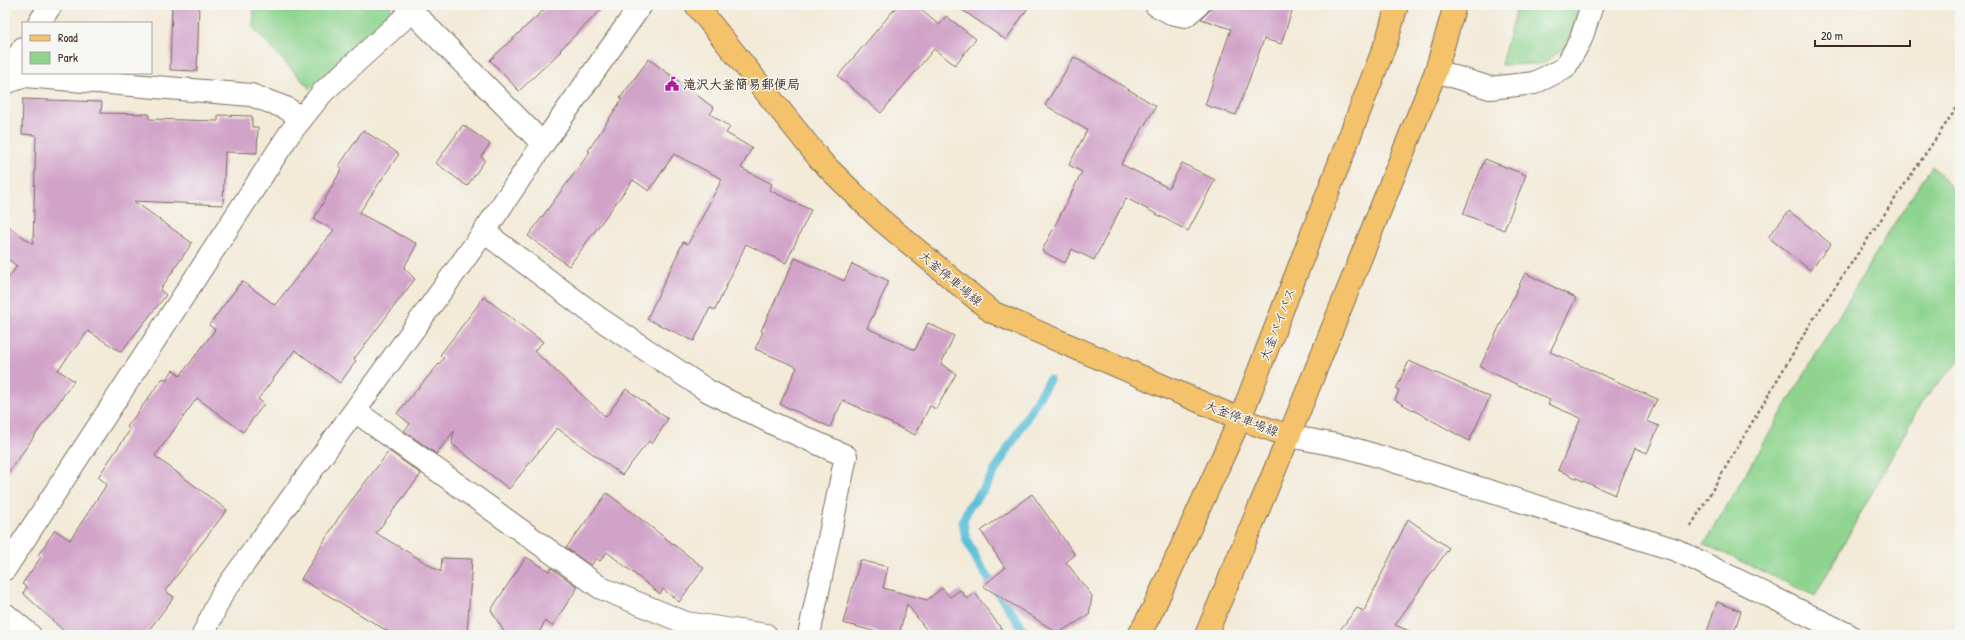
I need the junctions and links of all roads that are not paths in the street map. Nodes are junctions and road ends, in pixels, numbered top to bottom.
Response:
1 (51, 5) edge
2 (641, 5) edge
3 (696, 5) edge
4 (1156, 5) edge
5 (1198, 5) edge
6 (1397, 5) edge
7 (1455, 5) edge
8 (1592, 5) edge
9 (409, 8) edge
10 (40, 22) edge
11 (22, 50) edge
12 (1436, 71) junction
13 (5, 77) edge
14 (5, 82) edge
15 (302, 118) junction
16 (543, 144) junction
17 (484, 232) junction
18 (355, 411) junction
19 (1240, 419) junction
20 (1289, 436) junction
21 (5, 569) edge
22 (5, 614) edge
23 (30, 635) edge
24 (203, 635) edge
25 (766, 635) edge
26 (809, 635) edge
27 (1139, 635) edge
28 (1206, 635) edge
29 (1848, 635) edge

1 - 10 street
2 - 16 street
3 - 19 main road, 大釜停車場線
4 - 5 street
6 - 19 main road, 大釜バイパス
7 - 12 main road
8 - 12 street
9 - 15 street
9 - 16 street
11 - 13 street
12 - 20 main road
14 - 15 street
15 - 21 street
16 - 17 street
17 - 18 street
17 - 26 street
18 - 24 street
18 - 25 street
19 - 20 main road, 大釜停車場線
19 - 27 main road, 大釜バイパス
20 - 28 main road
20 - 29 street
22 - 23 street

